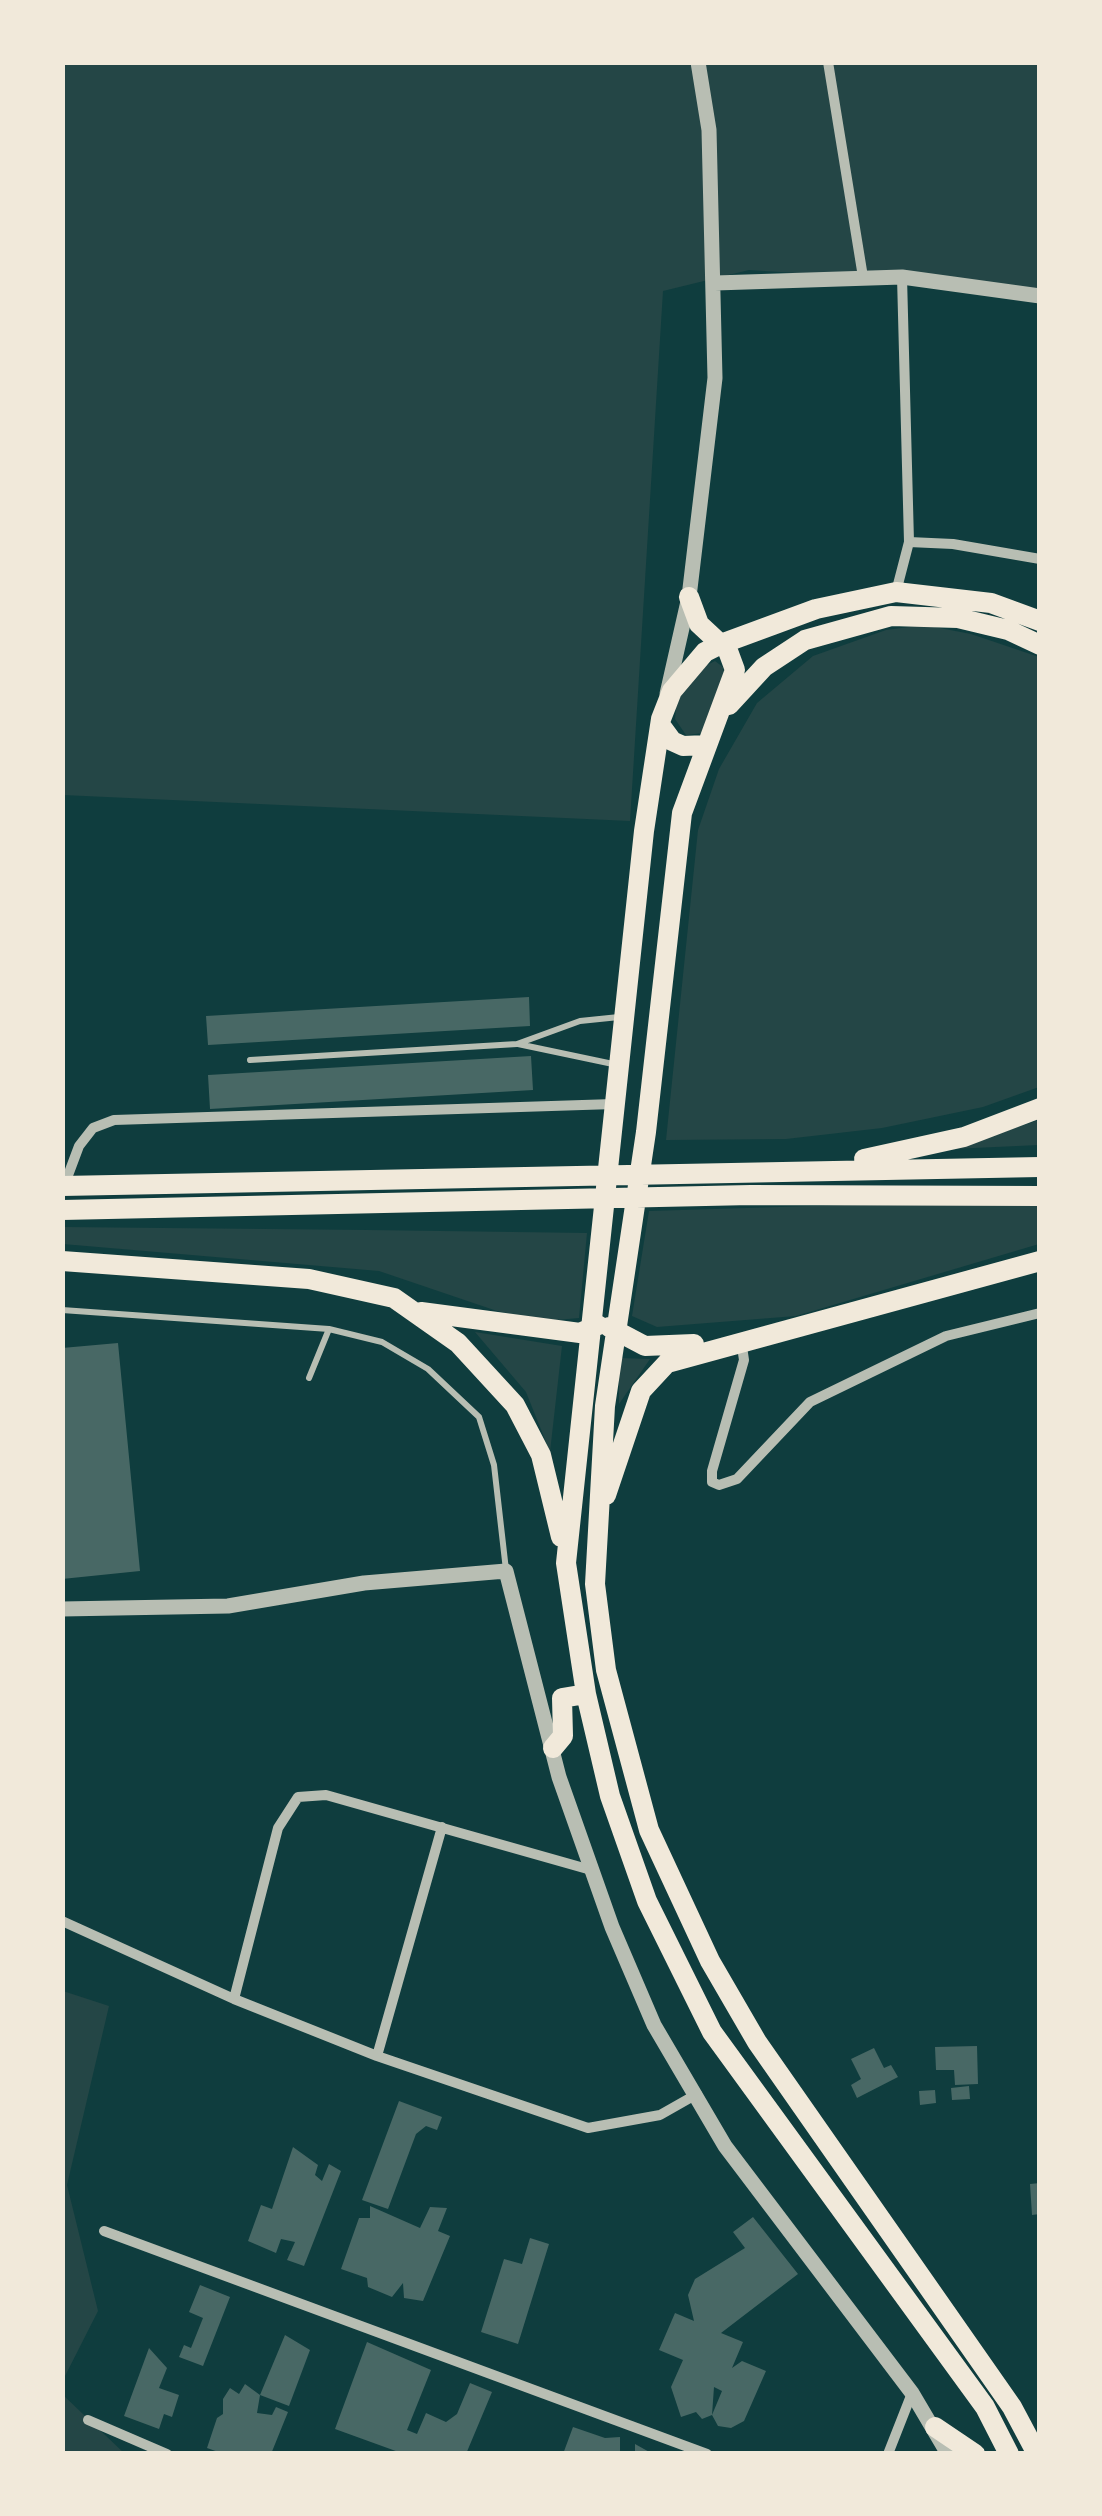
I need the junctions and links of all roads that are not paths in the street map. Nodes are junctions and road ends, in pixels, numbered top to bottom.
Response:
1 (698, 62) edge
2 (828, 62) edge
3 (862, 277) junction
4 (902, 277) junction
5 (715, 283) junction
6 (1040, 296) edge
7 (909, 542) junction
8 (1040, 558) edge
9 (896, 592) junction
10 (689, 597) junction
11 (1040, 620) edge
12 (699, 624) junction
13 (753, 631) junction
14 (721, 644) junction
15 (1040, 645) edge
16 (721, 714) junction
17 (661, 722) junction
18 (707, 745) junction
19 (626, 1016) junction
20 (516, 1044) junction
21 (250, 1060) dead end
22 (621, 1065) junction
23 (615, 1104) junction
24 (1040, 1108) edge
25 (1040, 1168) edge
26 (811, 1169) junction
27 (63, 1186) edge
28 (1040, 1196) edge
29 (62, 1210) edge
30 (1040, 1260) edge
31 (62, 1261) edge
32 (62, 1310) edge
33 (419, 1312) junction
34 (1040, 1313) edge
35 (607, 1323) junction
36 (794, 1327) junction
37 (329, 1329) junction
38 (741, 1340) junction
39 (309, 1378) dead end
40 (598, 1520) junction
41 (566, 1562) junction
42 (506, 1571) junction
43 (62, 1609) edge
44 (586, 1694) junction
45 (553, 1748) junction
46 (442, 1827) junction
47 (590, 1870) junction
48 (62, 1921) edge
49 (234, 1999) junction
50 (378, 2056) junction
51 (696, 2094) junction
52 (104, 2231) dead end
53 (912, 2393) junction
54 (88, 2420) dead end
55 (935, 2427) junction
56 (167, 2454) edge
57 (707, 2454) edge
58 (888, 2454) edge
59 (948, 2454) edge
60 (975, 2454) edge
61 (1008, 2454) edge
62 (1038, 2454) edge

1 - 5 street
2 - 3 street
3 - 4 street
3 - 5 street
4 - 6 street
4 - 7 street
5 - 10 street
7 - 8 street
7 - 9 street
9 - 11 highway
9 - 13 highway
10 - 12 highway
10 - 17 street
12 - 13 highway
12 - 14 highway
13 - 14 highway
14 - 16 highway
14 - 17 highway
15 - 16 highway
16 - 18 highway
17 - 18 highway
17 - 19 highway
18 - 35 highway
19 - 20 lane
19 - 22 highway
20 - 21 lane
20 - 22 lane
22 - 23 highway
23 - 27 street
23 - 35 highway
24 - 26 highway
25 - 26 highway
26 - 27 highway
28 - 29 highway
30 - 36 highway
31 - 33 highway
32 - 37 lane
33 - 35 highway
33 - 41 highway
34 - 38 street
35 - 36 highway
35 - 40 highway
35 - 41 highway
36 - 38 highway
37 - 39 lane
37 - 42 lane
38 - 40 highway
40 - 62 highway
41 - 44 highway
42 - 43 street
42 - 45 street
44 - 45 highway
44 - 61 highway
45 - 47 street
46 - 47 street
46 - 49 street
46 - 50 street
47 - 51 street
48 - 49 street
49 - 50 street
50 - 51 street
51 - 53 street
52 - 57 street
53 - 55 street
53 - 58 street
54 - 56 street
55 - 59 street
55 - 60 highway

